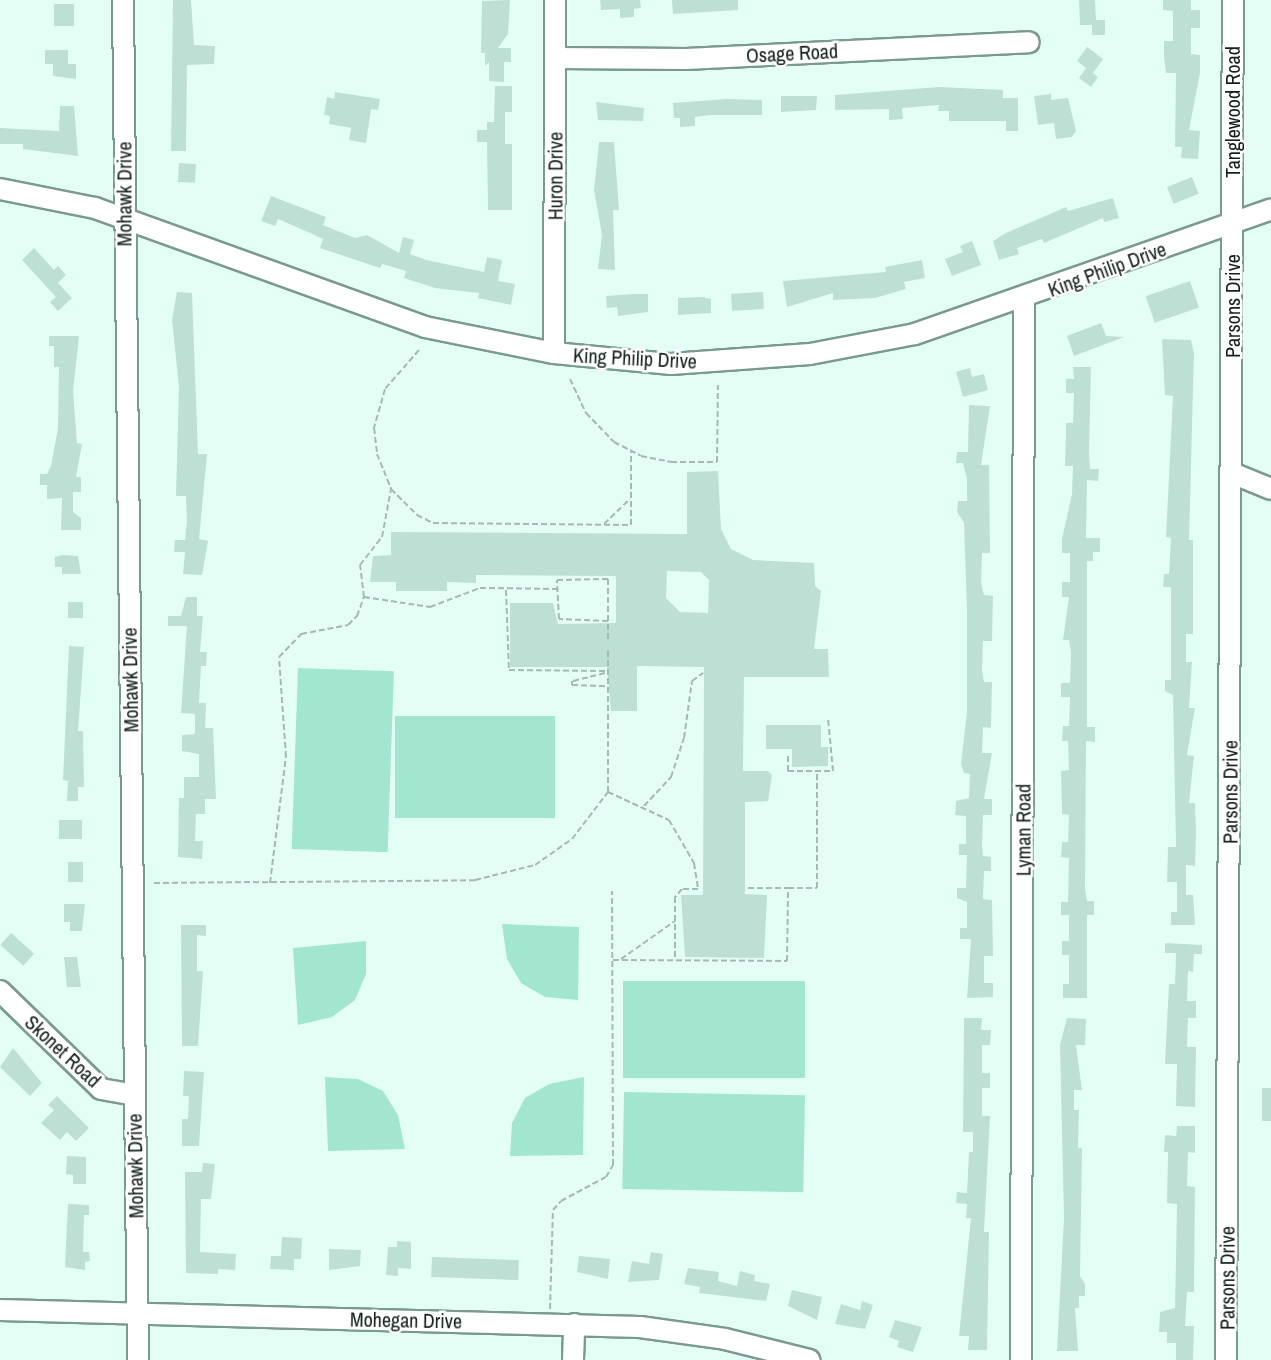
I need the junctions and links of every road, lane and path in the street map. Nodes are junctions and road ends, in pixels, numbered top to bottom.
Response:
1 (123, 0) edge
2 (555, 0) edge
3 (1233, 0) edge
4 (1029, 42) dead end
5 (556, 58) junction
6 (0, 189) edge
7 (1271, 209) edge
8 (124, 220) junction
9 (1232, 224) junction
10 (1024, 299) junction
11 (419, 350) dead end
12 (554, 353) junction
13 (570, 379) dead end
14 (718, 385) dead end
15 (631, 452) junction
16 (1232, 473) junction
17 (391, 489) junction
18 (1271, 489) edge
19 (630, 499) junction
20 (602, 525) junction
21 (556, 589) junction
22 (506, 590) junction
23 (364, 597) junction
24 (608, 621) junction
25 (608, 640) dead end
26 (608, 650) dead end
27 (607, 672) junction
28 (703, 673) dead end
29 (586, 685) junction
30 (608, 686) junction
31 (586, 691) dead end
32 (828, 718) dead end
33 (788, 756) dead end
34 (817, 772) junction
35 (608, 792) junction
36 (644, 806) junction
37 (154, 883) dead end
38 (270, 883) junction
39 (748, 888) dead end
40 (788, 888) junction
41 (612, 891) dead end
42 (675, 921) junction
43 (613, 960) junction
44 (619, 960) junction
45 (675, 960) junction
46 (0, 991) edge
47 (134, 1095) junction
48 (0, 1310) edge
49 (137, 1312) junction
50 (550, 1323) junction
51 (573, 1324) junction
52 (138, 1360) edge
53 (573, 1360) edge
54 (809, 1360) edge
55 (1021, 1360) edge
56 (1226, 1360) edge

1 - 8 street, Mohawk Drive
2 - 5 street, Huron Drive
3 - 9 street, Tanglewood Road
4 - 5 street, Osage Road
5 - 12 street, Huron Drive
6 - 8 street, King Philip Drive
7 - 9 street, King Philip Drive
8 - 12 street, King Philip Drive
8 - 47 street, Mohawk Drive
9 - 10 street, King Philip Drive
9 - 16 street, Parsons Drive
10 - 12 street, King Philip Drive
10 - 55 street, Lyman Road
11 - 17 path
13 - 15 path
14 - 15 path
15 - 19 path
16 - 18 street
16 - 56 street, Parsons Drive
17 - 20 path
17 - 23 path
19 - 20 path
19 - 20 path
21 - 22 path
21 - 24 path
21 - 24 path
22 - 23 path
22 - 27 path
23 - 38 path
24 - 25 path
26 - 27 path
27 - 29 path
27 - 30 path
28 - 36 path
29 - 30 path
29 - 31 path
30 - 35 path
32 - 34 path
33 - 34 path
34 - 40 path
35 - 36 path
35 - 38 path
36 - 42 path
37 - 38 path
39 - 40 path
40 - 45 path
41 - 43 path
42 - 44 path
42 - 45 path
43 - 44 path
43 - 50 path
44 - 45 path
46 - 47 street, Skonet Road
47 - 49 street, Mohawk Drive
48 - 49 street, Mohegan Drive
49 - 50 street, Mohegan Drive
49 - 52 street, Mohawk Drive
50 - 51 street, Mohegan Drive
51 - 53 street
51 - 54 street, Mohegan Drive

